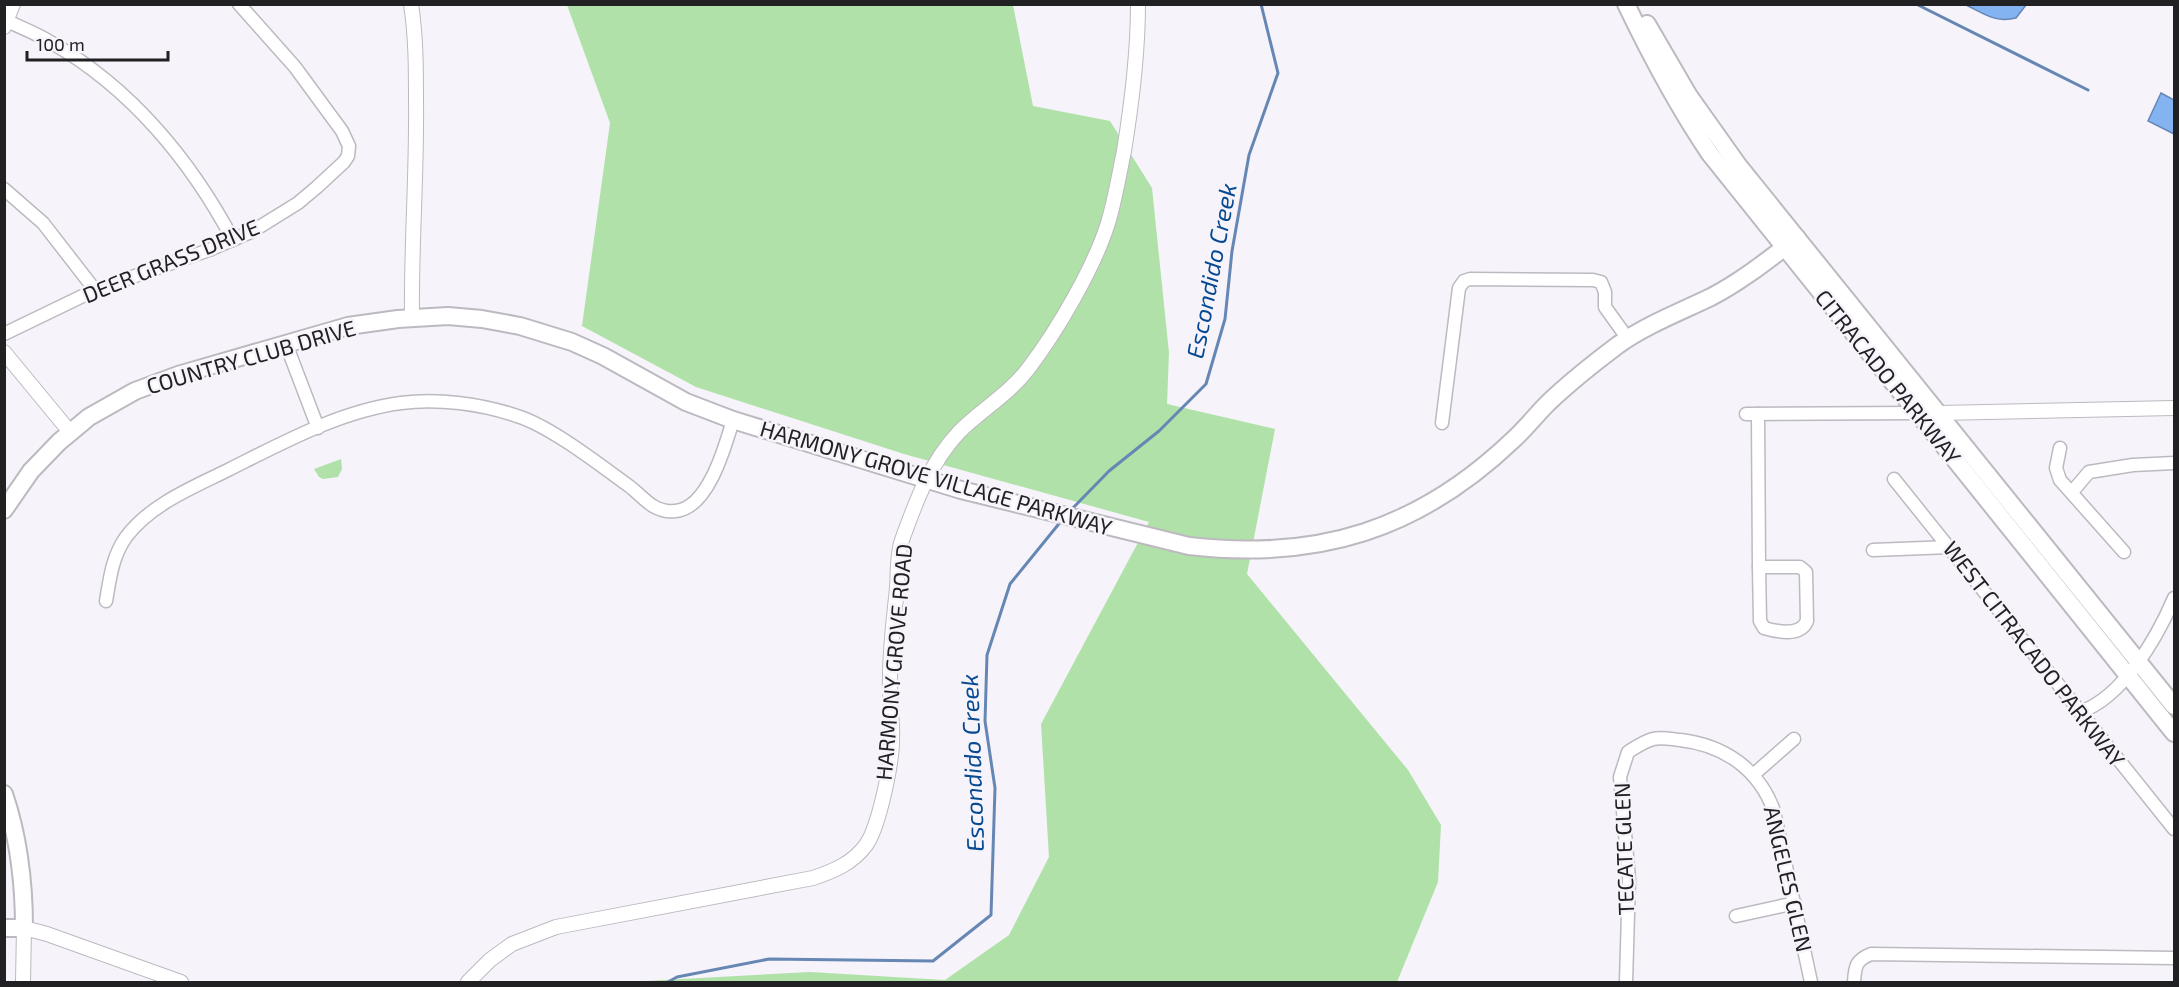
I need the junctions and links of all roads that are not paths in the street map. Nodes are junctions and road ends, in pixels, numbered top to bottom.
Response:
1 (13, 4) edge
2 (239, 4) edge
3 (411, 4) edge
4 (1138, 4) edge
5 (1626, 4) edge
6 (1638, 4) edge
7 (6, 24) edge
8 (4, 189) edge
9 (233, 240) junction
10 (1790, 243) junction
11 (95, 290) junction
12 (412, 318) junction
13 (4, 334) edge
14 (1628, 339) junction
15 (286, 344) junction
16 (4, 352) edge
17 (2175, 408) edge
18 (1918, 413) junction
19 (1939, 413) junction
20 (733, 420) junction
21 (1442, 423) dead end
22 (318, 428) junction
23 (70, 432) junction
24 (1962, 442) junction
25 (2060, 448) dead end
26 (2175, 464) edge
27 (926, 478) junction
28 (1894, 479) dead end
29 (2072, 492) junction
30 (4, 510) edge
31 (1950, 547) junction
32 (1873, 550) dead end
33 (2124, 552) dead end
34 (1759, 567) junction
35 (2175, 598) edge
36 (106, 601) dead end
37 (2170, 619) edge
38 (2138, 661) junction
39 (2128, 675) junction
40 (2175, 706) edge
41 (2080, 712) junction
42 (2175, 733) edge
43 (1794, 740) dead end
44 (1628, 752) joint
45 (1753, 775) junction
46 (4, 794) edge
47 (2175, 829) edge
48 (1795, 903) junction
49 (1736, 916) dead end
50 (4, 928) edge
51 (24, 928) junction
52 (2175, 958) edge
53 (23, 982) edge
54 (180, 982) edge
55 (468, 982) edge
56 (1626, 982) edge
57 (1811, 982) edge
58 (1854, 982) edge

1 - 7 street
2 - 9 street, DEER GRASS DRIVE
3 - 12 street
4 - 27 street, HARMONY GROVE ROAD
5 - 10 main road, CITRACADO PARKWAY
6 - 10 main road, CITRACADO PARKWAY
7 - 9 street
8 - 11 street
9 - 11 street, DEER GRASS DRIVE
10 - 14 main road, HARMONY GROVE VILLAGE PARKWAY
10 - 18 main road, CITRACADO PARKWAY
10 - 19 main road, CITRACADO PARKWAY
11 - 13 street, DEER GRASS DRIVE
12 - 15 main road, COUNTRY CLUB DRIVE
12 - 20 main road, HARMONY GROVE VILLAGE PARKWAY
14 - 21 street
14 - 27 main road, HARMONY GROVE VILLAGE PARKWAY
15 - 22 street
15 - 23 main road, COUNTRY CLUB DRIVE
16 - 23 street
17 - 19 street
18 - 24 main road
18 - 34 street
18 - 39 main road, CITRACADO PARKWAY
19 - 24 main road, CITRACADO PARKWAY
20 - 22 street
20 - 27 main road, HARMONY GROVE VILLAGE PARKWAY
22 - 36 street
23 - 30 main road, COUNTRY CLUB DRIVE
24 - 38 main road, CITRACADO PARKWAY
25 - 29 street
26 - 29 street
27 - 55 street, HARMONY GROVE ROAD
28 - 31 street, WEST CITRACADO PARKWAY
29 - 33 street
31 - 32 street
31 - 41 street, WEST CITRACADO PARKWAY
34 - 34 street
35 - 37 street
37 - 38 street
38 - 39 street
38 - 40 main road, CITRACADO PARKWAY
39 - 41 street
39 - 42 main road, CITRACADO PARKWAY
41 - 47 street, WEST CITRACADO PARKWAY
43 - 45 street
44 - 45 street, ANGELES GLEN
44 - 56 street, TECATE GLEN
45 - 48 street, ANGELES GLEN
46 - 51 main road
48 - 49 street
48 - 57 street, ANGELES GLEN
50 - 51 main road
51 - 53 street
51 - 54 street
52 - 58 street

